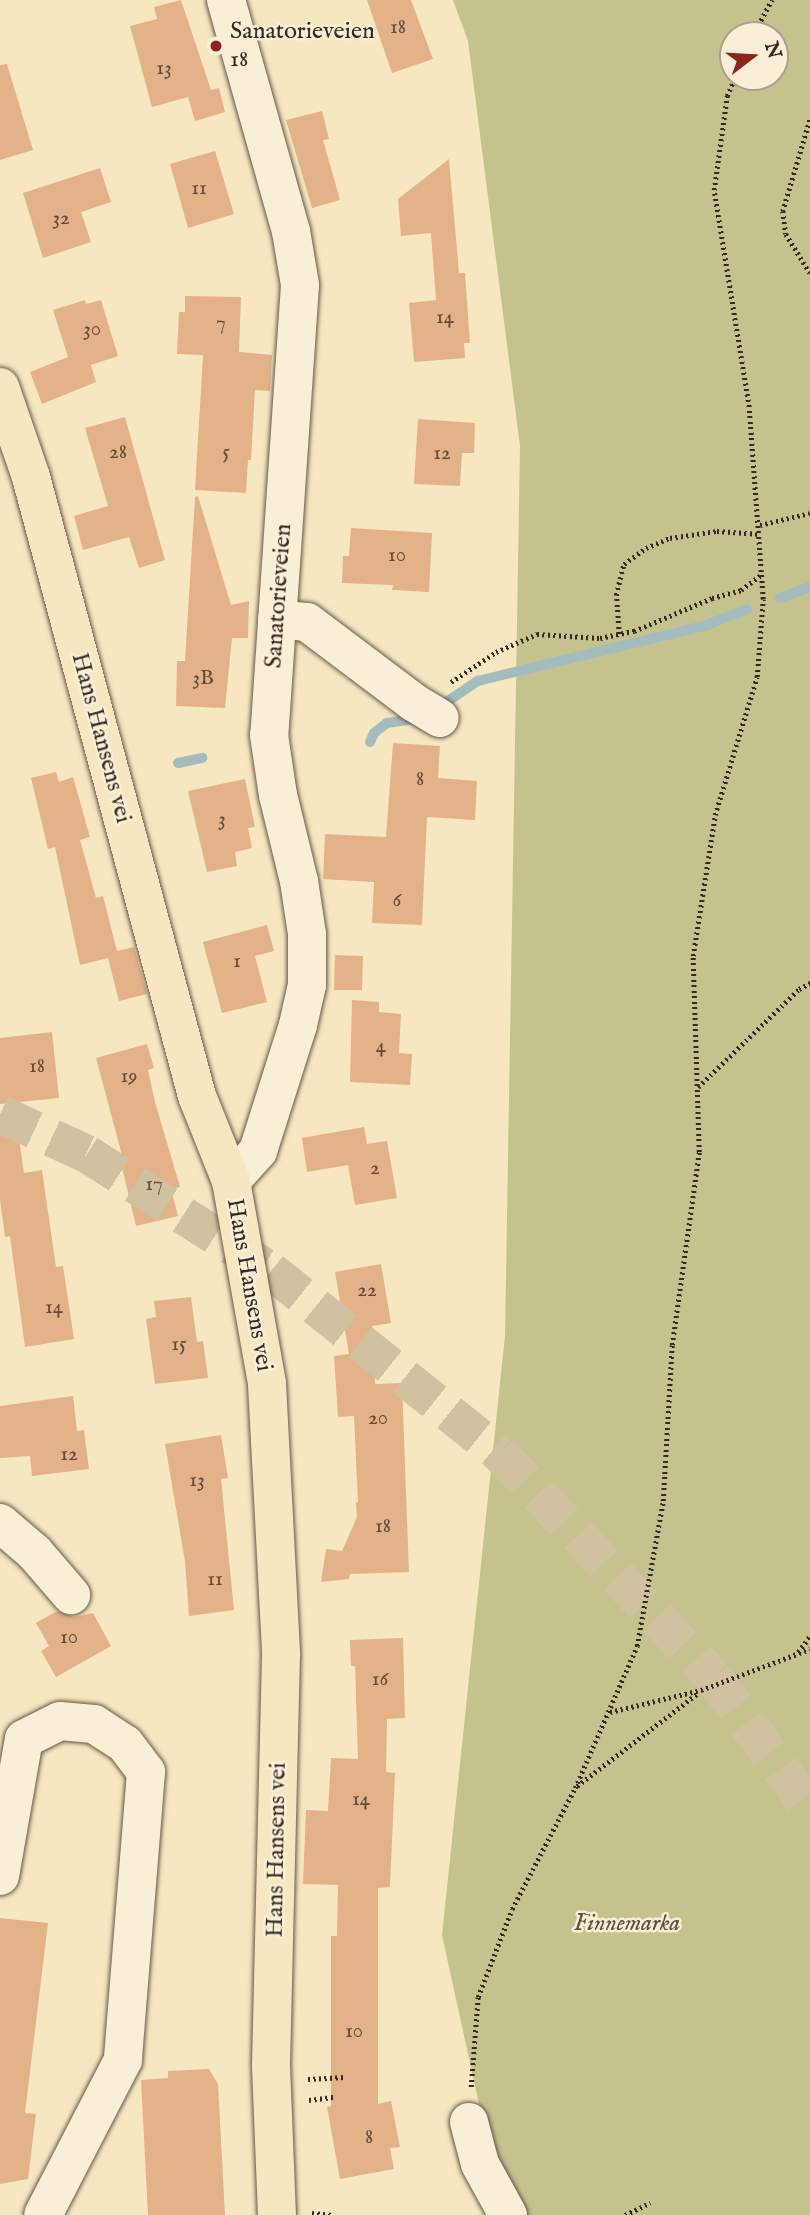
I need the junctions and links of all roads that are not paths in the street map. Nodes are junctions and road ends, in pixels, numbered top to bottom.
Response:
1 (226, 0) edge
2 (0, 387) edge
3 (276, 619) junction
4 (433, 714) road end
5 (231, 1181) junction
6 (0, 1523) edge
7 (71, 1595) dead end
8 (0, 1876) edge
9 (469, 2122) road end
10 (43, 2215) edge
11 (277, 2215) edge
12 (508, 2215) edge

1 - 3 street, Sanatorieveien
2 - 5 main road, Hans Hansens vei
3 - 4 street
3 - 5 street, Sanatorieveien
5 - 11 main road, Hans Hansens vei
6 - 7 street
8 - 10 street
9 - 12 street

